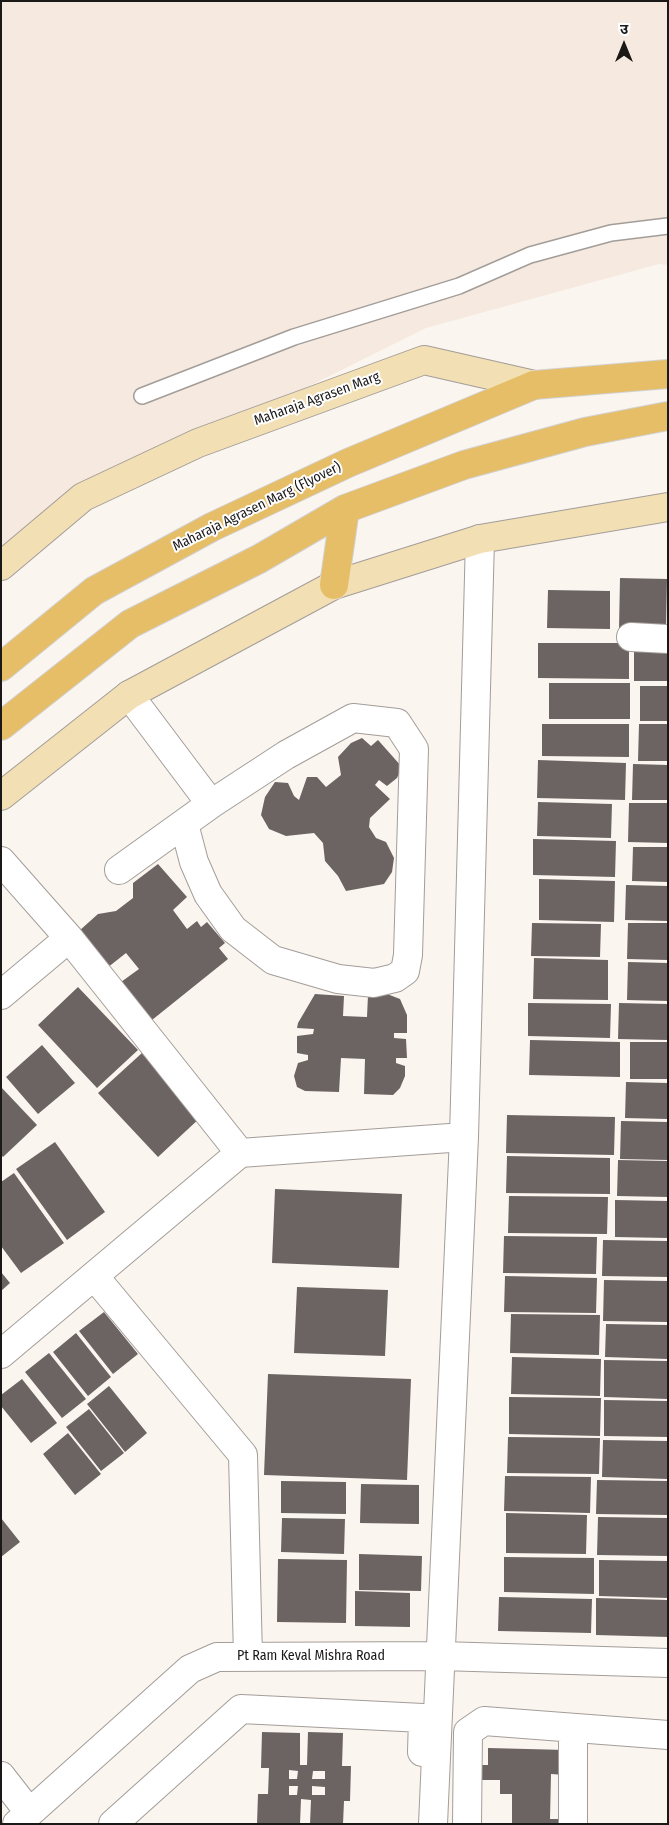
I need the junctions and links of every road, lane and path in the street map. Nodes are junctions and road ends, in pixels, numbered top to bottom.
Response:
1 (668, 226) edge
2 (668, 374) edge
3 (534, 385) junction
4 (142, 396) dead end
5 (668, 416) edge
6 (668, 507) edge
7 (345, 509) junction
8 (480, 539) junction
9 (1, 566) edge
10 (334, 584) junction
11 (631, 637) dead end
12 (668, 638) edge
13 (1, 667) edge
14 (129, 695) junction
15 (1, 726) edge
16 (1, 796) edge
17 (211, 804) junction
18 (184, 824) junction
19 (1, 861) edge
20 (119, 870) dead end
21 (70, 938) junction
22 (1, 996) edge
23 (464, 1137) junction
24 (240, 1153) junction
25 (94, 1276) junction
26 (1, 1354) edge
27 (441, 1656) junction
28 (248, 1657) junction
29 (668, 1663) edge
30 (573, 1728) junction
31 (668, 1735) edge
32 (1, 1776) edge
33 (23, 1818) edge
34 (113, 1824) edge
35 (420, 1824) edge
36 (433, 1824) edge
37 (467, 1824) edge
38 (573, 1824) edge

1 - 4 lane
2 - 3 main road, Maharaja Agrasen Marg
3 - 9 main road, Maharaja Agrasen Marg
3 - 13 main road, Maharaja Agrasen Marg (Flyover)
5 - 7 main road
6 - 8 main road
7 - 10 main road
7 - 15 main road
8 - 10 main road
8 - 23 street
10 - 14 main road
11 - 12 street
14 - 16 main road
14 - 17 street
17 - 18 street
17 - 18 street
18 - 20 street
19 - 21 street
21 - 22 street
21 - 24 street
23 - 24 street
23 - 27 street
24 - 25 street
25 - 26 street
25 - 28 street
27 - 28 street, Pt Ram Keval Mishra Road
27 - 29 street, Pt Ram Keval Mishra Road
27 - 36 street
28 - 33 street, Pt Ram Keval Mishra Road
30 - 31 street
30 - 37 street
30 - 38 street
32 - 33 street
34 - 35 street

